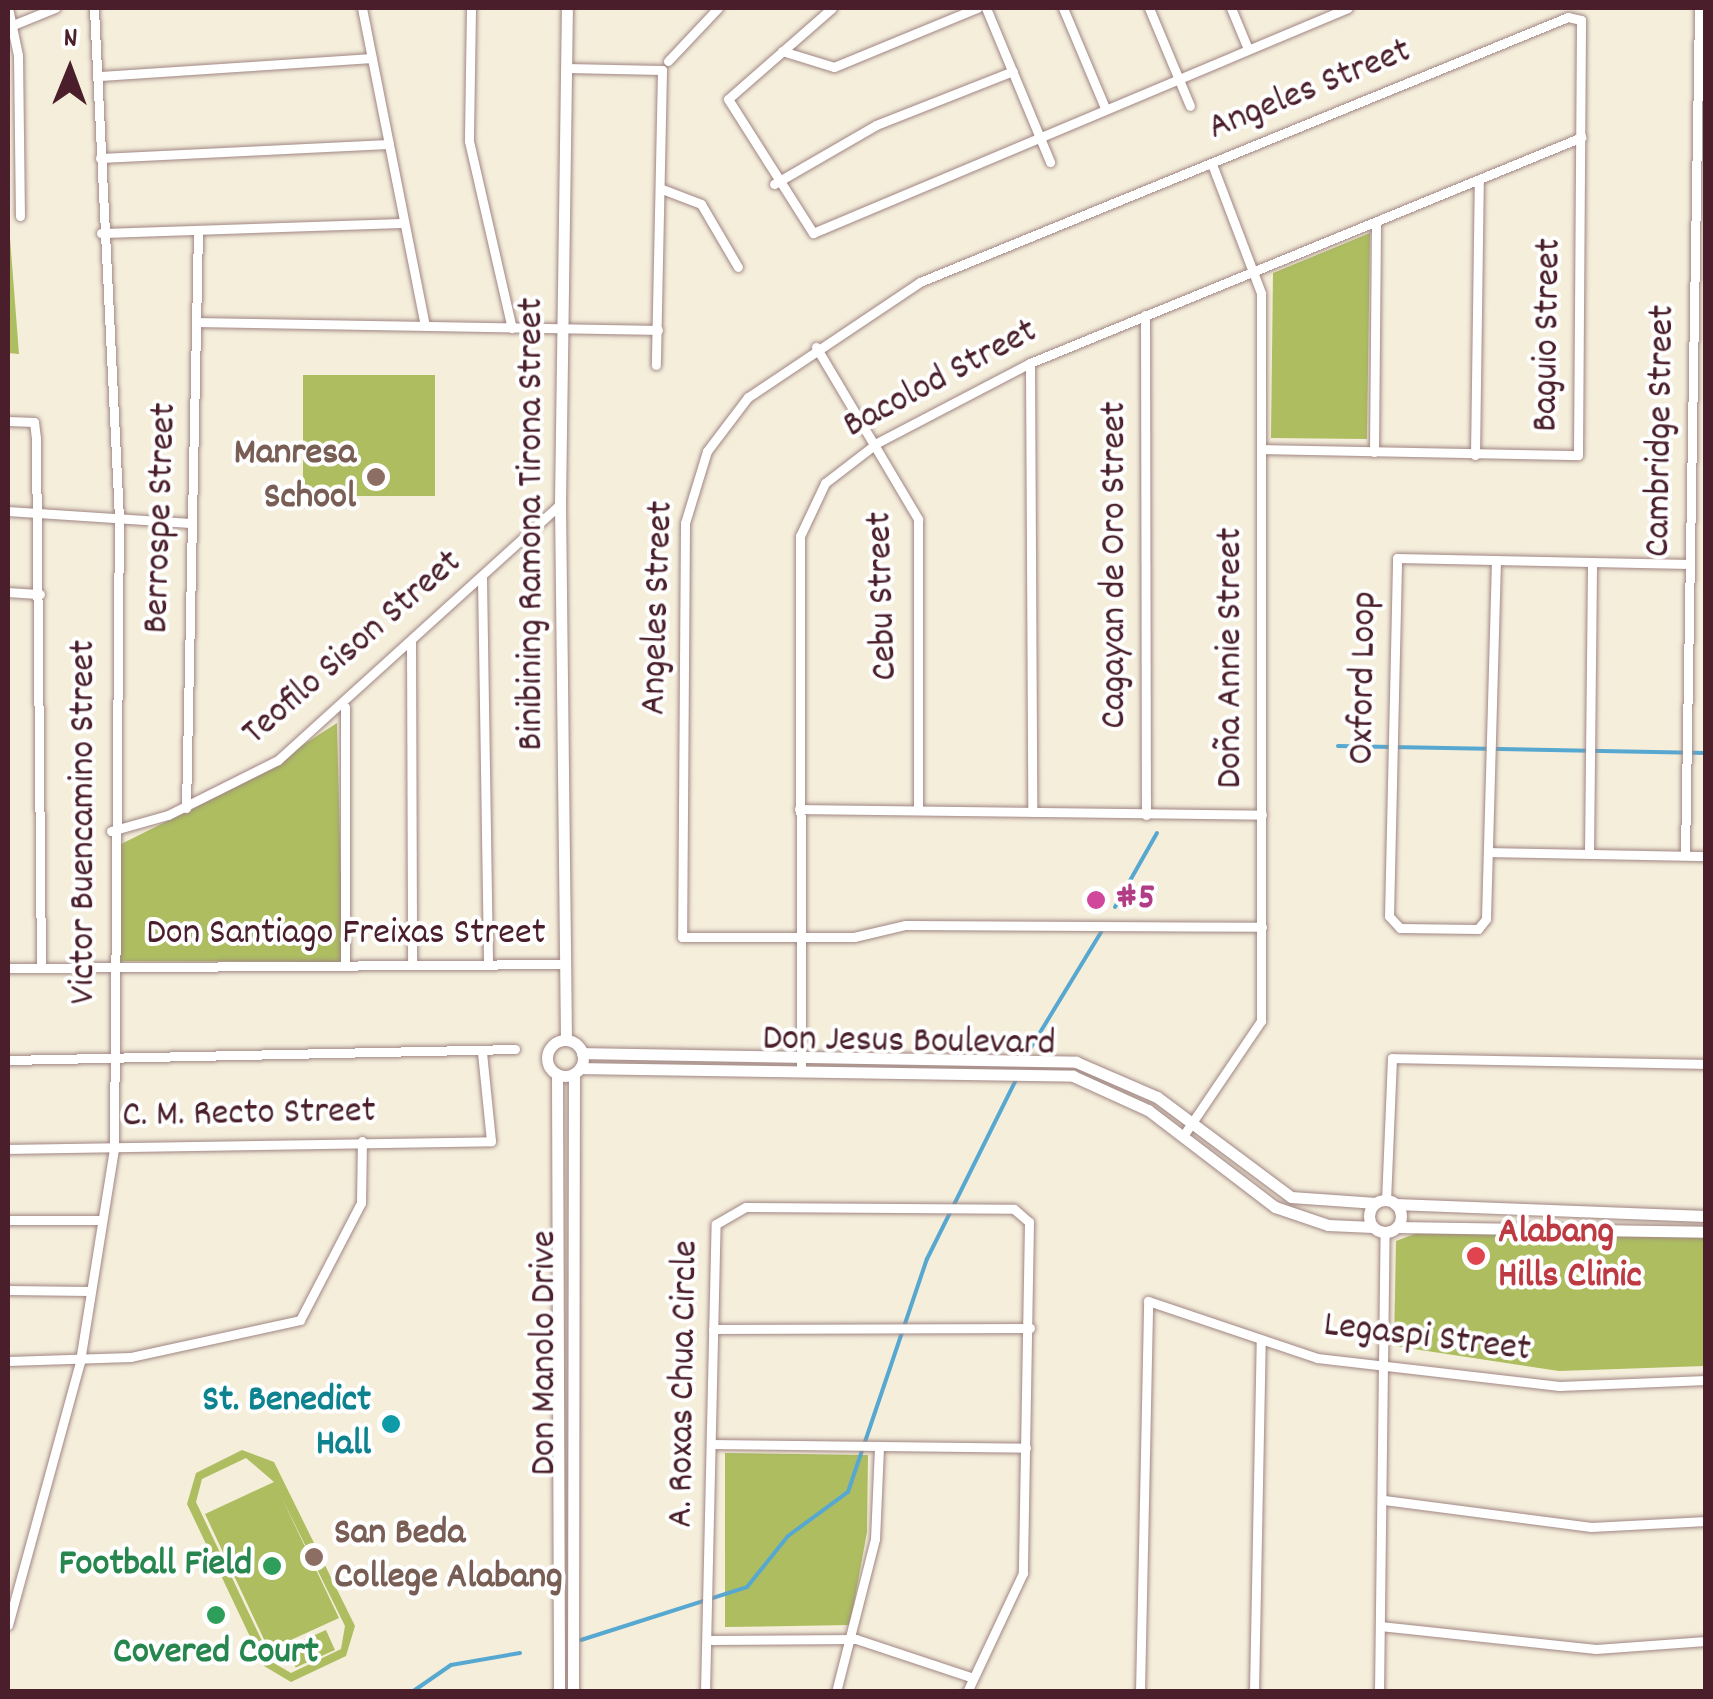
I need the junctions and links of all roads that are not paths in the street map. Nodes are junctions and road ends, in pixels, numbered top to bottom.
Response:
1 (8, 8) edge
2 (54, 8) edge
3 (94, 8) edge
4 (362, 8) edge
5 (471, 8) edge
6 (567, 8) edge
7 (718, 8) edge
8 (832, 8) edge
9 (977, 8) edge
10 (986, 8) edge
11 (1063, 8) edge
12 (1149, 8) edge
13 (1231, 8) edge
14 (1309, 8) edge
15 (1348, 8) edge
16 (1702, 9) edge
17 (1581, 20) joint
18 (1314, 21) junction
19 (11, 26) edge
20 (1248, 48) junction
21 (782, 50) junction
22 (371, 58) junction
23 (668, 61) dead end
24 (566, 68) junction
25 (1012, 71) junction
26 (100, 76) junction
27 (1178, 77) junction
28 (1190, 106) dead end
29 (1105, 108) junction
30 (20, 113) junction
31 (8, 114) edge
32 (1038, 132) junction
33 (1582, 137) junction
34 (388, 144) junction
35 (100, 158) junction
36 (1050, 162) dead end
37 (1212, 164) junction
38 (1478, 181) junction
39 (774, 184) junction
40 (662, 188) junction
41 (8, 193) edge
42 (20, 193) junction
43 (20, 216) dead end
44 (1376, 222) junction
45 (404, 223) junction
46 (198, 230) junction
47 (101, 233) junction
48 (738, 267) dead end
49 (1256, 272) junction
50 (1146, 315) junction
51 (199, 322) junction
52 (425, 326) junction
53 (512, 328) junction
54 (562, 330) junction
55 (658, 330) junction
56 (816, 347) junction
57 (1030, 362) junction
58 (656, 365) dead end
59 (1692, 402) junction
60 (1706, 403) edge
61 (8, 422) edge
62 (877, 443) junction
63 (1262, 449) junction
64 (1374, 452) junction
65 (1475, 455) junction
66 (560, 504) junction
67 (8, 512) edge
68 (39, 513) junction
69 (119, 518) junction
70 (190, 522) junction
71 (1496, 560) junction
72 (1592, 562) junction
73 (1690, 564) junction
74 (482, 578) junction
75 (8, 592) edge
76 (40, 594) junction
77 (411, 643) junction
78 (344, 706) junction
79 (186, 808) junction
80 (799, 809) junction
81 (918, 809) junction
82 (1032, 812) junction
83 (1146, 815) junction
84 (1262, 815) junction
85 (111, 831) junction
86 (1490, 852) junction
87 (1588, 854) junction
88 (1685, 856) junction
89 (1706, 856) edge
90 (1262, 927) junction
91 (800, 937) junction
92 (344, 964) junction
93 (565, 964) junction
94 (412, 965) junction
95 (488, 965) junction
96 (8, 968) edge
97 (41, 968) junction
98 (113, 968) junction
99 (566, 1040) junction
100 (515, 1049) dead end
101 (582, 1052) junction
102 (482, 1053) junction
103 (801, 1055) junction
104 (8, 1060) edge
105 (113, 1060) junction
106 (1706, 1064) edge
107 (801, 1069) junction
108 (577, 1071) junction
109 (557, 1074) junction
110 (1192, 1125) junction
111 (1184, 1136) junction
112 (362, 1141) junction
113 (114, 1148) junction
114 (8, 1149) edge
115 (1309, 1203) junction
116 (1386, 1203) junction
117 (1471, 1211) junction
118 (1706, 1216) edge
119 (1307, 1219) junction
120 (8, 1220) edge
121 (102, 1220) junction
122 (1470, 1226) junction
123 (1385, 1229) junction
124 (1706, 1232) edge
125 (8, 1290) edge
126 (90, 1290) junction
127 (1030, 1328) junction
128 (713, 1330) junction
129 (1260, 1340) junction
130 (560, 1357) junction
131 (578, 1358) junction
132 (8, 1361) edge
133 (80, 1361) junction
134 (1380, 1363) junction
135 (1706, 1380) edge
136 (714, 1444) junction
137 (870, 1447) junction
138 (1026, 1448) junction
139 (1384, 1500) junction
140 (1706, 1521) edge
141 (560, 1523) junction
142 (576, 1523) junction
143 (8, 1625) edge
144 (1380, 1626) junction
145 (856, 1638) junction
146 (712, 1640) junction
147 (1706, 1640) edge
148 (973, 1678) junction
149 (558, 1692) edge
150 (573, 1692) edge
151 (706, 1692) edge
152 (836, 1692) edge
153 (967, 1692) edge
154 (1140, 1692) edge
155 (1254, 1692) edge
156 (1378, 1692) edge

1 - 19 street
2 - 19 street
3 - 26 street, Victor Buencamino Street
4 - 22 street
5 - 53 street
6 - 24 street, Binibining Ramona Tirona Street
7 - 23 street
8 - 21 street
9 - 21 street
10 - 25 street
11 - 29 street
12 - 27 street
13 - 20 street
14 - 18 street
15 - 18 street
16 - 59 street, Cambridge Street
17 - 33 street, Baguio Street
17 - 37 street, Angeles Street
18 - 20 street
19 - 30 street
20 - 27 street
21 - 39 street
22 - 26 street
22 - 34 street
24 - 40 street
24 - 54 street, Binibining Ramona Tirona Street
25 - 32 street
25 - 39 street
26 - 35 street, Victor Buencamino Street
27 - 28 street
27 - 29 street
29 - 32 street
30 - 31 street
30 - 42 street
32 - 36 street
32 - 39 street
33 - 38 street, Bacolod Street
33 - 65 street, Baguio Street
34 - 35 street
34 - 45 street
35 - 47 street, Victor Buencamino Street
37 - 49 street, Doña Annie Street
37 - 56 street, Angeles Street
38 - 44 street, Bacolod Street
38 - 65 street
40 - 48 street
40 - 55 street
41 - 42 street
42 - 43 street
44 - 49 street, Bacolod Street
44 - 64 street
45 - 46 street
45 - 52 street
46 - 47 street
46 - 51 street, Berrospe Street
47 - 69 street, Victor Buencamino Street
49 - 50 street, Bacolod Street
49 - 63 street, Doña Annie Street
50 - 57 street, Bacolod Street
50 - 83 street, Cagayan de Oro Street
51 - 52 street
51 - 70 street, Berrospe Street
52 - 53 street
53 - 54 street
54 - 55 street
54 - 66 street, Binibining Ramona Tirona Street
55 - 58 street
56 - 62 street, Cebu Street
56 - 91 street, Angeles Street
57 - 62 street, Bacolod Street
57 - 82 street
59 - 60 street
59 - 73 street, Cambridge Street
61 - 68 street
62 - 80 street, Bacolod Street
62 - 81 street, Cebu Street
63 - 64 street, Baguio Street
63 - 84 street, Doña Annie Street
64 - 65 street, Baguio Street
66 - 74 street, Teofilo Sison Street
66 - 93 street, Binibining Ramona Tirona Street
67 - 68 street
68 - 69 street
68 - 76 street
69 - 70 street
69 - 85 street, Victor Buencamino Street
70 - 79 street, Berrospe Street
71 - 72 street, Oxford Loop
71 - 86 street
71 - 86 street, Oxford Loop
72 - 73 street, Oxford Loop
72 - 87 street
73 - 88 street, Cambridge Street
74 - 77 street, Teofilo Sison Street
74 - 95 street
75 - 76 street
76 - 97 street
77 - 78 street, Teofilo Sison Street
77 - 94 street
78 - 79 street, Teofilo Sison Street
78 - 92 street
79 - 85 street, Teofilo Sison Street
80 - 81 street
80 - 91 street, Bacolod Street
81 - 82 street
82 - 83 street
83 - 84 street
84 - 90 street, Doña Annie Street
85 - 98 street, Victor Buencamino Street
86 - 87 street
87 - 88 street
88 - 89 street
90 - 91 street, Angeles Street
90 - 110 street, Doña Annie Street
91 - 103 street, Bacolod Street
92 - 94 street, Don Santiago Freixas Street
92 - 98 street, Don Santiago Freixas Street
93 - 95 street, Don Santiago Freixas Street
93 - 99 street, Binibining Ramona Tirona Street
94 - 95 street, Don Santiago Freixas Street
96 - 97 street, Don Santiago Freixas Street
97 - 98 street, Don Santiago Freixas Street
98 - 105 street, Victor Buencamino Street
99 - 101 street
99 - 109 street, Don Manolo Drive
100 - 102 street
101 - 103 street, Don Jesus Boulevard
101 - 108 street, Don Manolo Drive
102 - 105 street
102 - 112 street, C. M. Recto Street
103 - 107 street, Bacolod Street
103 - 110 street, Don Jesus Boulevard
104 - 105 street
105 - 113 street, Victor Buencamino Street
106 - 116 street
107 - 108 street, Don Jesus Boulevard
107 - 111 street, Don Jesus Boulevard
108 - 109 street, Don Jesus Boulevard
108 - 131 street, Don Manolo Drive
109 - 130 street, Don Manolo Drive
110 - 111 street, Doña Annie Street
110 - 115 street, Don Jesus Boulevard
111 - 119 street, Don Jesus Boulevard
112 - 113 street, C. M. Recto Street
112 - 133 street
113 - 114 street, C. M. Recto Street
113 - 121 street, Victor Buencamino Street
115 - 116 street
115 - 119 street
116 - 117 street
116 - 123 street
116 - 123 street
117 - 118 street
117 - 122 street
119 - 123 street, Don Jesus Boulevard
120 - 121 street
121 - 126 street, Victor Buencamino Street
122 - 123 street, Don Jesus Boulevard
122 - 124 street, Don Jesus Boulevard
123 - 134 street
125 - 126 street
126 - 133 street, Victor Buencamino Street
127 - 128 street
127 - 128 street, A. Roxas Chua Circle
127 - 138 street, A. Roxas Chua Circle
128 - 136 street, A. Roxas Chua Circle
129 - 134 street, Legaspi Street
129 - 154 street, Legaspi Street
129 - 155 street
130 - 131 street
130 - 141 street, Don Manolo Drive
131 - 142 street, Don Manolo Drive
132 - 133 street
133 - 143 street, Victor Buencamino Street
134 - 135 street, Legaspi Street
134 - 139 street
136 - 137 street
136 - 146 street, A. Roxas Chua Circle
137 - 138 street
137 - 145 street
138 - 148 street, A. Roxas Chua Circle
139 - 140 street
139 - 144 street
141 - 142 street
141 - 149 street, Don Manolo Drive
142 - 150 street, Don Manolo Drive
144 - 147 street
144 - 156 street
145 - 146 street
145 - 148 street
145 - 152 street
146 - 151 street, A. Roxas Chua Circle
148 - 153 street, A. Roxas Chua Circle

